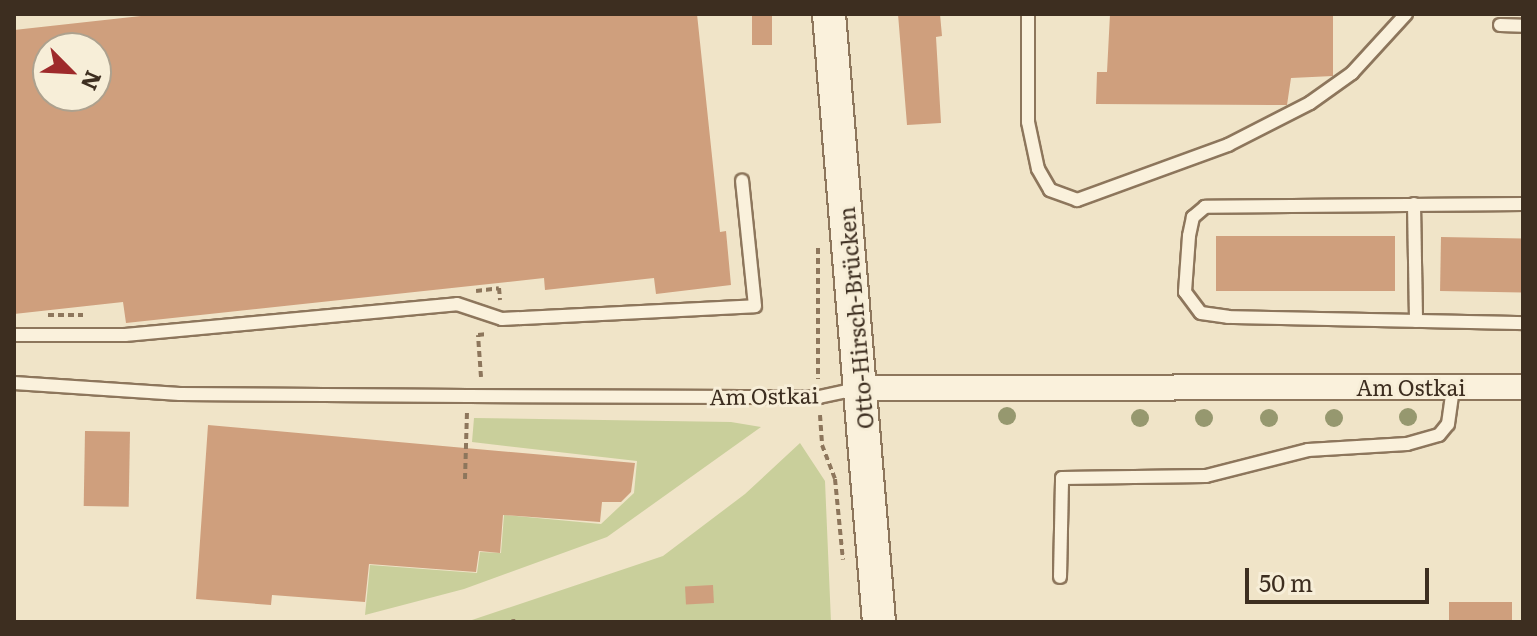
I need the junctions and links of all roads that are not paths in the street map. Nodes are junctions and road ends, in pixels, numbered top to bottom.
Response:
1 (829, 14) edge
2 (1028, 14) edge
3 (1406, 14) edge
4 (1500, 25) dead end
5 (1523, 26) edge
6 (742, 181) dead end
7 (1414, 204) junction
8 (1523, 204) edge
9 (1416, 321) junction
10 (1523, 323) edge
11 (14, 335) edge
12 (14, 374) edge
13 (14, 383) edge
14 (52, 383) junction
15 (1453, 387) junction
16 (1523, 387) edge
17 (862, 388) junction
18 (1060, 577) dead end
19 (879, 622) edge

1 - 17 main road, Otto-Hirsch-Brücken
2 - 3 lane
4 - 5 lane
6 - 11 lane
7 - 8 lane
7 - 9 lane
7 - 9 lane
9 - 10 lane
12 - 14 lane, Am Ostkai
13 - 14 lane, Am Ostkai
14 - 17 lane, Am Ostkai
15 - 16 street, Am Ostkai
15 - 17 street, Am Ostkai
15 - 18 lane
17 - 19 main road, Otto-Hirsch-Brücken

